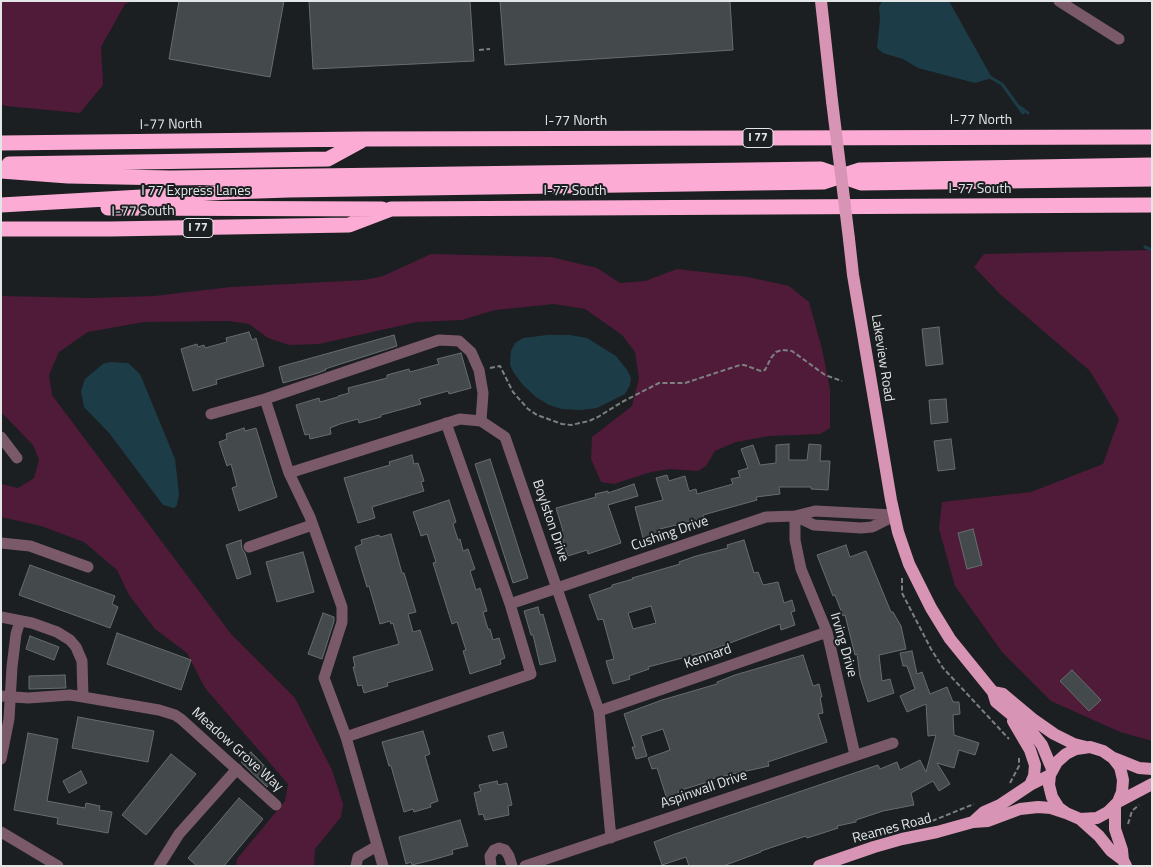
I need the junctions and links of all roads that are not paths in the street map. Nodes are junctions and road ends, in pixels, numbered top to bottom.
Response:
1 (821, 1) edge
2 (1059, 1) edge
3 (1119, 38) dead end
4 (1152, 137) edge
5 (365, 139) junction
6 (1, 143) edge
7 (1, 164) edge
8 (1152, 165) edge
9 (1, 171) edge
10 (790, 176) junction
11 (841, 176) junction
12 (892, 176) junction
13 (1152, 179) edge
14 (1152, 205) edge
15 (1, 206) edge
16 (391, 209) junction
17 (1, 229) edge
18 (265, 399) junction
19 (211, 414) dead end
20 (481, 421) junction
21 (446, 423) junction
22 (1, 437) edge
23 (17, 458) dead end
24 (289, 473) junction
25 (894, 515) junction
26 (795, 516) junction
27 (312, 525) junction
28 (1, 543) edge
29 (249, 547) dead end
30 (88, 567) dead end
31 (557, 588) junction
32 (510, 604) junction
33 (1, 617) edge
34 (20, 621) junction
35 (826, 632) junction
36 (993, 692) junction
37 (6, 696) edge
38 (83, 696) junction
39 (599, 711) junction
40 (1008, 713) junction
41 (346, 737) junction
42 (893, 743) dead end
43 (1090, 748) junction
44 (856, 755) junction
45 (1113, 758) junction
46 (1, 759) edge
47 (237, 769) junction
48 (1152, 769) edge
49 (1051, 772) junction
50 (1152, 784) edge
51 (1030, 785) junction
52 (1116, 804) junction
53 (276, 805) dead end
54 (1066, 813) junction
55 (1080, 819) junction
56 (973, 822) junction
57 (1, 832) edge
58 (611, 838) junction
59 (377, 846) junction
60 (1124, 863) edge
61 (58, 866) edge
62 (159, 866) edge
63 (356, 866) edge
64 (383, 866) edge
65 (491, 866) edge
66 (512, 866) edge
67 (525, 866) edge
68 (820, 866) edge

1 - 11 main road, Lakeview Road, bridge
2 - 3 street
4 - 5 highway, I-77 North / I 77
5 - 6 highway, I-77 North / I 77
5 - 7 highway, I 77
8 - 12 highway
9 - 10 highway
10 - 11 highway
10 - 15 highway
11 - 12 highway
11 - 25 main road, Lakeview Road, bridge
12 - 13 highway
14 - 16 highway, I-77 South / I 77
15 - 16 highway, I 77 Express Lanes / I 77
16 - 17 highway, I-77 South / I 77
18 - 19 street
18 - 20 street
18 - 24 street
20 - 21 street
20 - 31 street, Boylston Drive
21 - 24 street
21 - 32 street
22 - 23 street
24 - 27 street
25 - 26 street, Cushing Drive
25 - 36 main road, Lakeview Road
26 - 31 street, Cushing Drive
26 - 35 street, Irving Drive
27 - 29 street
27 - 41 street
28 - 30 street
31 - 32 street, Cushing Drive
31 - 39 street, Boylston Drive
32 - 41 street
33 - 34 street
34 - 37 street
34 - 38 street
35 - 39 street, Kennard
35 - 44 street, Irving Drive
36 - 40 main road, Lakeview Road
36 - 43 main road, Lakeview Road
37 - 38 street, Meadow Grove Way
37 - 46 street
38 - 47 street, Meadow Grove Way
39 - 58 street, Boylston Drive
40 - 49 main road, Lakeview Road
40 - 51 main road
41 - 59 street
42 - 44 street, Aspinwall Drive
43 - 45 main road
43 - 49 main road
44 - 58 street, Aspinwall Drive
45 - 48 main road
45 - 52 main road
47 - 53 street, Meadow Grove Way
47 - 62 street
49 - 51 main road, Reames Road
49 - 54 main road
50 - 52 main road
51 - 56 main road, Reames Road
52 - 55 main road
52 - 60 main road
54 - 55 main road
54 - 56 main road, Reames Road
55 - 60 main road
56 - 68 main road, Reames Road
57 - 61 street
58 - 67 street, Aspinwall Drive
59 - 63 street
59 - 64 street
65 - 66 street

